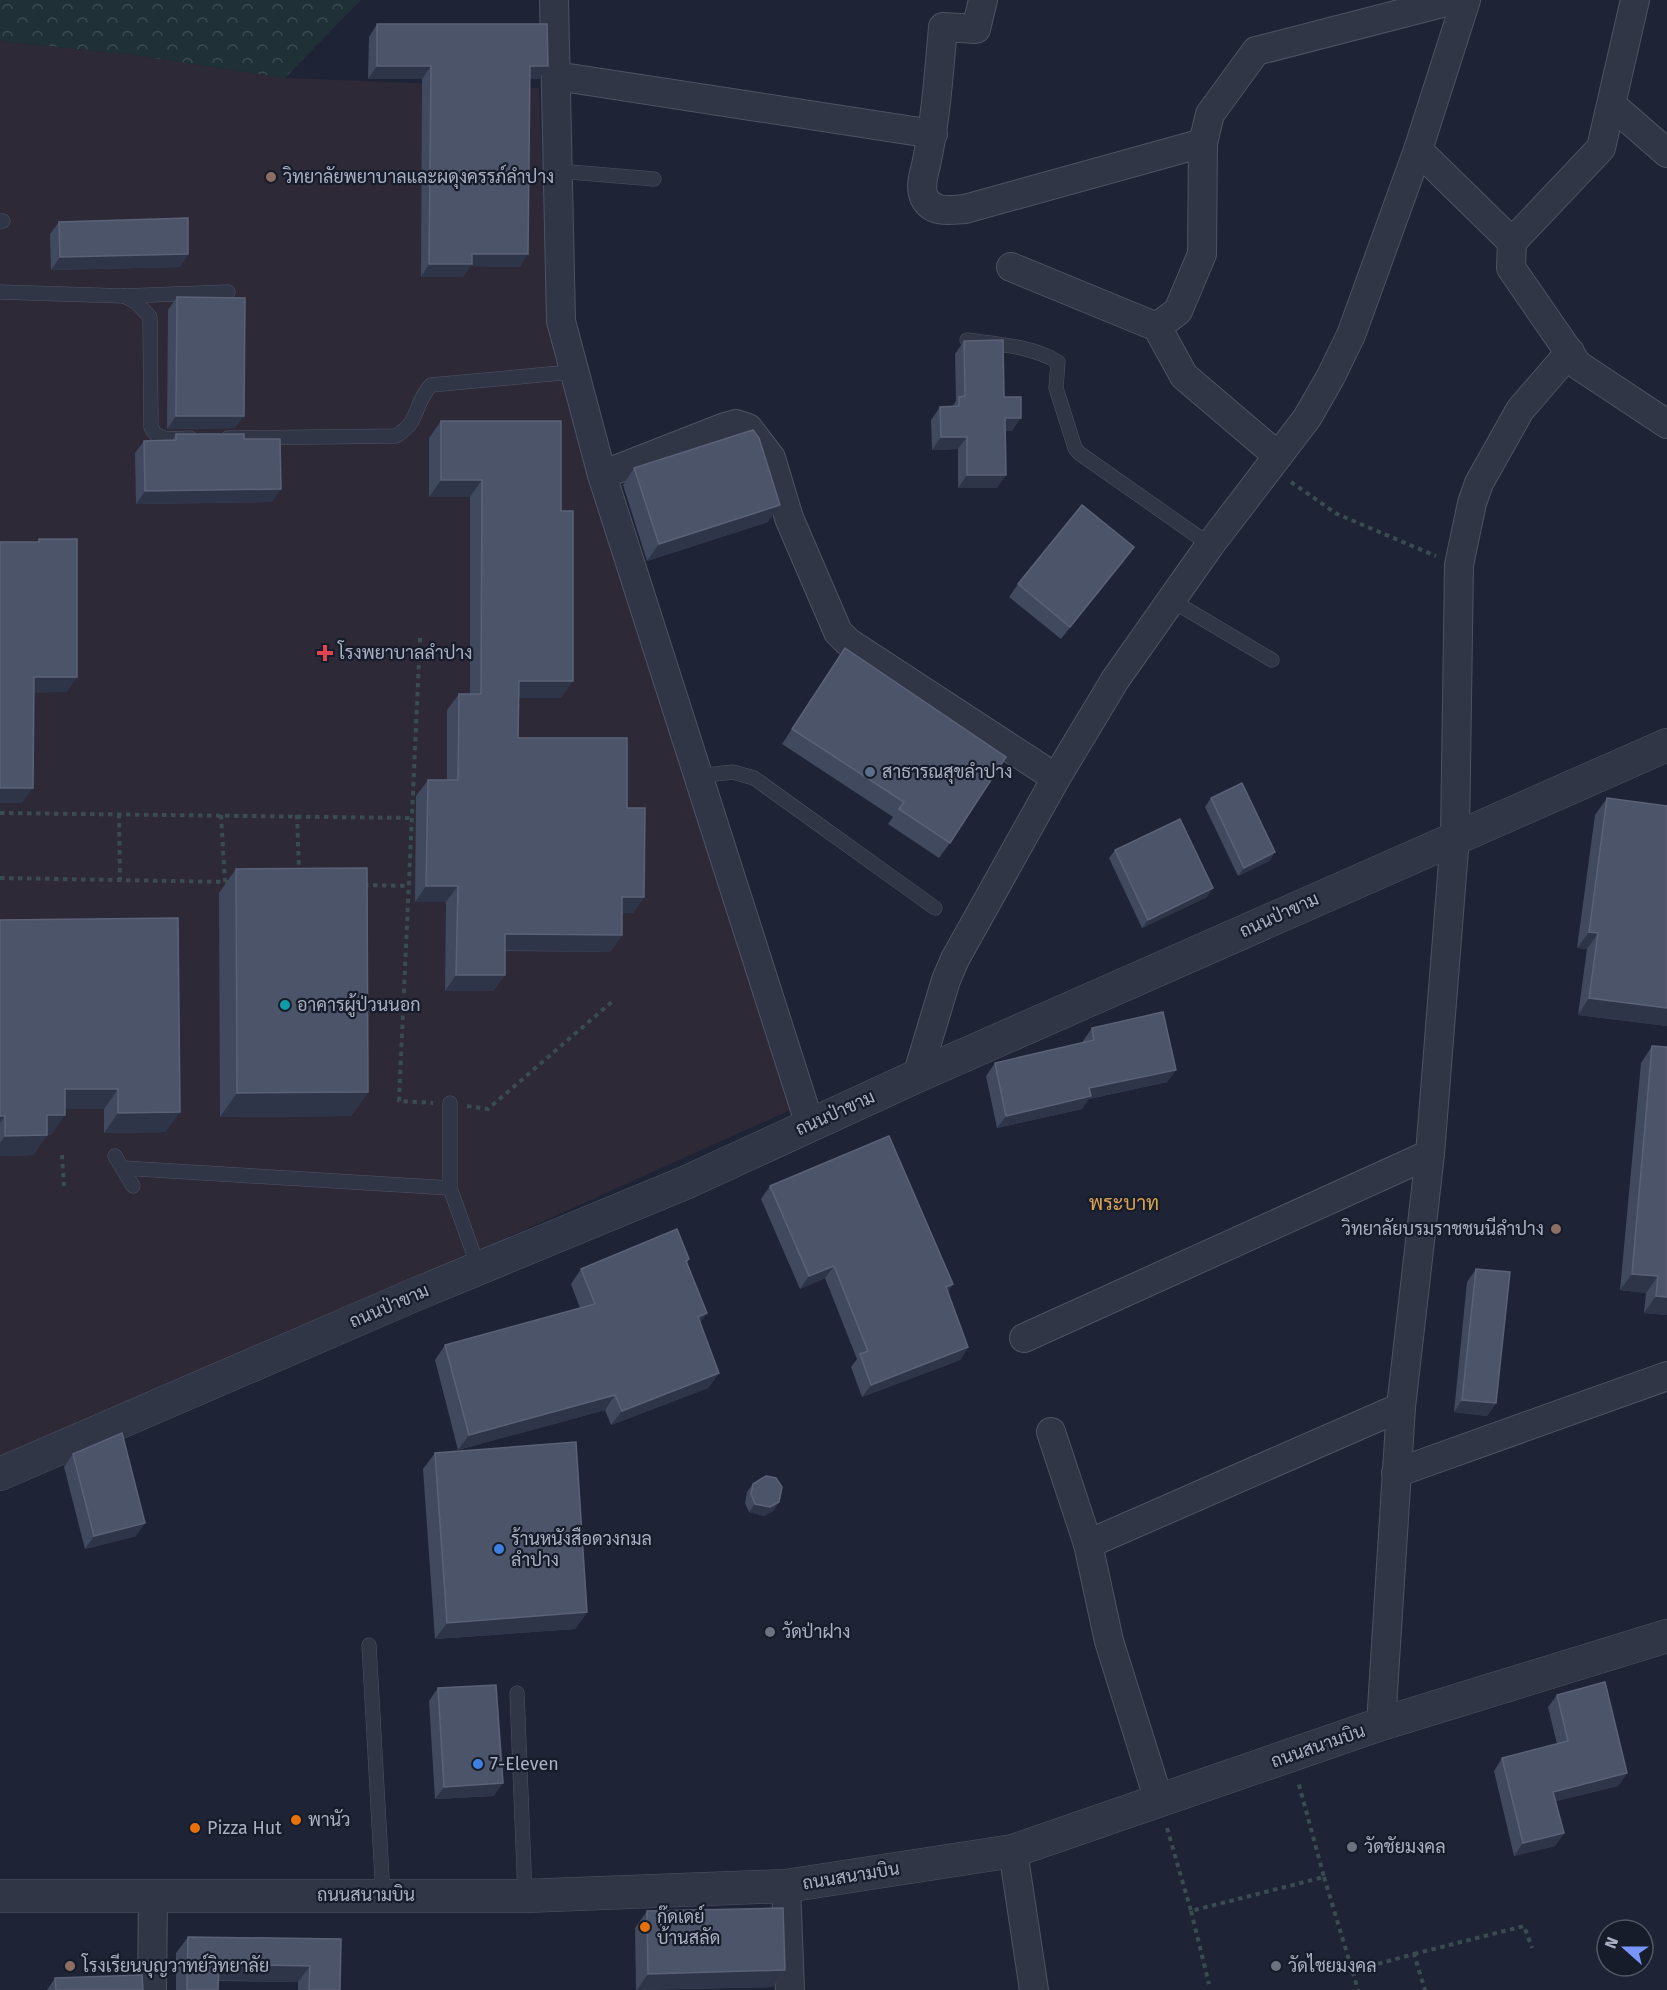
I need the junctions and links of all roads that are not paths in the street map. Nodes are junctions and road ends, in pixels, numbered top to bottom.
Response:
1 (554, 0) edge
2 (983, 0) edge
3 (1454, 0) edge
4 (1466, 0) edge
5 (1635, 0) edge
6 (556, 76) junction
7 (1612, 105) junction
8 (933, 134) junction
9 (1203, 143) junction
10 (1418, 150) junction
11 (1667, 153) edge
12 (558, 171) junction
13 (654, 179) dead end
14 (1512, 242) junction
15 (1011, 267) dead end
16 (0, 292) edge
17 (228, 292) dead end
18 (124, 296) junction
19 (1157, 327) junction
20 (967, 340) edge
21 (1570, 352) junction
22 (572, 372) junction
23 (1667, 424) edge
24 (1274, 462) junction
25 (602, 476) junction
26 (1210, 545) junction
27 (1171, 600) junction
28 (1272, 660) dead end
29 (1667, 745) edge
30 (698, 776) junction
31 (1056, 778) junction
32 (1455, 837) junction
33 (935, 908) dead end
34 (917, 1076) junction
35 (450, 1103) road end
36 (810, 1125) junction
37 (1430, 1154) junction
38 (115, 1156) dead end
39 (123, 1168) junction
40 (134, 1186) dead end
41 (450, 1188) junction
42 (478, 1269) junction
43 (1024, 1338) dead end
44 (1667, 1376) edge
45 (1401, 1407) junction
46 (1051, 1432) dead end
47 (1396, 1473) junction
48 (0, 1474) edge
49 (1088, 1544) junction
50 (1667, 1636) edge
51 (369, 1645) dead end
52 (517, 1693) dead end
53 (1381, 1724) junction
54 (1160, 1802) junction
55 (1012, 1851) junction
56 (786, 1886) junction
57 (0, 1896) edge
58 (153, 1896) junction
59 (383, 1896) junction
60 (525, 1896) junction
61 (152, 1990) edge
62 (790, 1990) edge
63 (1034, 1990) edge

1 - 6 street
2 - 8 street
3 - 9 street
4 - 10 street
5 - 7 street
6 - 8 street
6 - 12 street
7 - 11 street
7 - 14 street
8 - 9 street
9 - 19 street
10 - 14 street
10 - 24 street
12 - 13 lane
12 - 22 street
14 - 21 street
15 - 19 street
16 - 18 lane
17 - 18 lane
18 - 22 lane
19 - 24 street
20 - 26 lane
21 - 23 street
21 - 32 street
22 - 25 street
24 - 26 street
25 - 30 street
25 - 31 street
26 - 27 street
27 - 28 lane
27 - 31 street
29 - 32 street, ถนนป่าขาม
30 - 33 lane
30 - 36 street
31 - 34 street
32 - 34 street, ถนนป่าขาม
32 - 37 street
34 - 36 street, ถนนป่าขาม
35 - 41 lane
36 - 42 street, ถนนป่าขาม
37 - 43 street
37 - 45 street
38 - 39 lane
39 - 40 lane
39 - 41 lane
41 - 42 lane
42 - 48 street, ถนนป่าขาม
44 - 47 street
45 - 47 street
45 - 49 street
46 - 49 street
47 - 53 street
49 - 54 street
50 - 53 street, ถนนสนามบิน
51 - 59 lane
52 - 60 lane
53 - 54 street, ถนนสนามบิน
54 - 55 street, ถนนสนามบิน
55 - 56 street, ถนนสนามบิน
55 - 63 street
56 - 60 street, ถนนสนามบิน
56 - 62 street
57 - 58 street, ถนนสนามบิน
58 - 59 street, ถนนสนามบิน
58 - 61 street
59 - 60 street, ถนนสนามบิน

